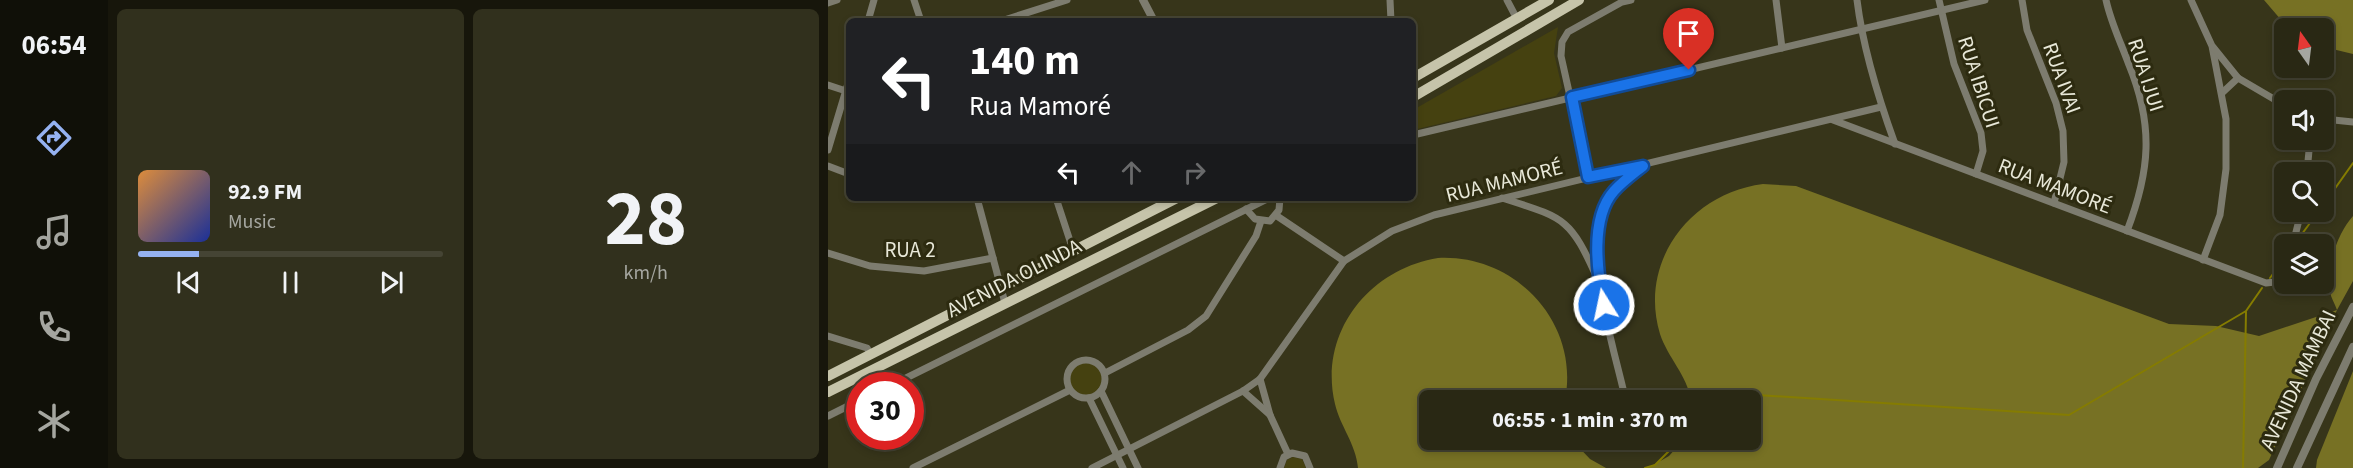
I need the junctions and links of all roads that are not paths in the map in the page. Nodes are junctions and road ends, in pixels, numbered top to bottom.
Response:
1 (837, 0) edge
2 (874, 0) edge
3 (914, 0) edge
4 (1067, 0) edge
5 (1143, 0) edge
6 (1390, 0) edge
7 (1507, 0) edge
8 (1549, 0) edge
9 (1579, 0) edge
10 (1631, 0) edge
11 (1776, 0) edge
12 (1857, 0) edge
13 (1939, 0) edge
14 (1985, 0) edge
15 (2022, 0) edge
16 (2106, 0) edge
17 (2191, 0) edge
18 (828, 3) edge
19 (1940, 10) junction
20 (869, 18) edge
21 (920, 18) edge
22 (1010, 18) edge
23 (1152, 18) edge
24 (1391, 18) edge
25 (1517, 19) junction
26 (1860, 29) junction
27 (2212, 46) junction
28 (1782, 48) junction
29 (1416, 76) edge
30 (2238, 78) junction
31 (828, 85) edge
32 (846, 91) joint
33 (2222, 93) junction
34 (1416, 95) edge
35 (1572, 97) junction
36 (2274, 99) edge
37 (846, 102) edge
38 (1881, 107) junction
39 (1833, 120) junction
40 (2334, 120) edge
41 (2353, 122) edge
42 (1416, 134) edge
43 (1895, 144) junction
44 (828, 150) edge
45 (828, 166) edge
46 (1643, 166) junction
47 (846, 173) edge
48 (1976, 174) junction
49 (1588, 177) junction
50 (1502, 198) junction
51 (978, 201) edge
52 (1057, 201) edge
53 (1171, 201) edge
54 (1211, 201) edge
55 (1263, 201) edge
56 (1280, 201) edge
57 (2054, 204) junction
58 (1246, 209) junction
59 (1277, 216) junction
60 (1261, 221) junction
61 (2127, 231) junction
62 (1597, 247) junction
63 (1584, 249) junction
64 (1073, 250) junction
65 (828, 253) edge
66 (993, 258) junction
67 (2203, 260) junction
68 (1344, 261) junction
69 (2274, 282) edge
70 (1599, 283) junction
71 (1000, 286) junction
72 (1005, 303) junction
73 (2353, 307) edge
74 (828, 336) edge
75 (2353, 347) edge
76 (871, 355) junction
77 (918, 372) edge
78 (1105, 373) junction
79 (828, 376) edge
80 (1260, 379) junction
81 (1070, 390) junction
82 (1623, 390) edge
83 (1101, 391) junction
84 (1243, 391) junction
85 (828, 392) edge
86 (1089, 398) junction
87 (846, 407) edge
88 (1270, 415) junction
89 (828, 416) edge
90 (1130, 450) junction
91 (1288, 454) junction
92 (1117, 456) junction
93 (913, 468) edge
94 (1092, 468) edge
95 (1123, 468) edge
96 (1138, 468) edge
97 (1280, 468) edge
98 (1310, 468) edge
99 (2277, 468) edge
100 (2297, 468) edge

1 - 18 street
2 - 20 street
3 - 21 street
4 - 22 street
5 - 23 street
6 - 24 street
7 - 25 street
8 - 25 main road
9 - 34 main road
10 - 35 street
11 - 28 street
12 - 26 street
13 - 19 street, RUA IBICUI
14 - 19 street
15 - 57 street, RUA IVAI
16 - 61 street, RUA IJUI
17 - 27 street
19 - 26 street
19 - 48 street, RUA IBICUI
25 - 29 main road
26 - 28 street
26 - 38 street
27 - 30 street
27 - 33 street
28 - 35 street
30 - 33 street
30 - 36 street
31 - 32 street
32 - 37 street
33 - 67 street
35 - 42 street
35 - 49 street
37 - 44 street
38 - 39 street, RUA MAMORÉ
38 - 43 street
39 - 43 street, RUA MAMORÉ
39 - 46 street, RUA MAMORÉ
40 - 41 street
43 - 48 street, RUA MAMORÉ
45 - 47 street
46 - 49 street, RUA MAMORÉ
46 - 62 street
48 - 57 street, RUA MAMORÉ
49 - 50 street, RUA MAMORÉ
50 - 63 street
50 - 68 street, RUA MAMORÉ
51 - 66 street
52 - 64 street
53 - 64 main road, AVENIDA OLINDA
54 - 72 main road, AVENIDA OLINDA
55 - 58 street
56 - 59 street
57 - 61 street, RUA MAMORÉ
58 - 60 street
58 - 77 street
59 - 60 street
59 - 68 street
60 - 78 street
61 - 67 street, RUA MAMORÉ
62 - 63 street
62 - 70 street
63 - 70 street
64 - 71 main road, AVENIDA OLINDA
65 - 66 street, RUA 2
66 - 71 street
67 - 69 street, RUA MAMORÉ
68 - 80 street, RUA MAMORÉ
70 - 82 street
71 - 72 street
71 - 76 main road, AVENIDA OLINDA
72 - 85 main road, AVENIDA OLINDA
73 - 99 street, AVENIDA MAMBAI
74 - 76 street
75 - 100 street, AVENIDA MAMBAI
76 - 79 main road, AVENIDA OLINDA
78 - 81 street
78 - 83 street
80 - 84 street, RUA MAMORÉ
80 - 88 street
81 - 86 street
81 - 93 street
83 - 86 street
83 - 90 street
84 - 88 street
84 - 90 street, RUA MAMORÉ
86 - 92 street
87 - 89 street
88 - 91 street
90 - 92 street, RUA MAMORÉ
90 - 96 street
91 - 97 street
91 - 98 street
92 - 94 street, RUA MAMORÉ
92 - 95 street

